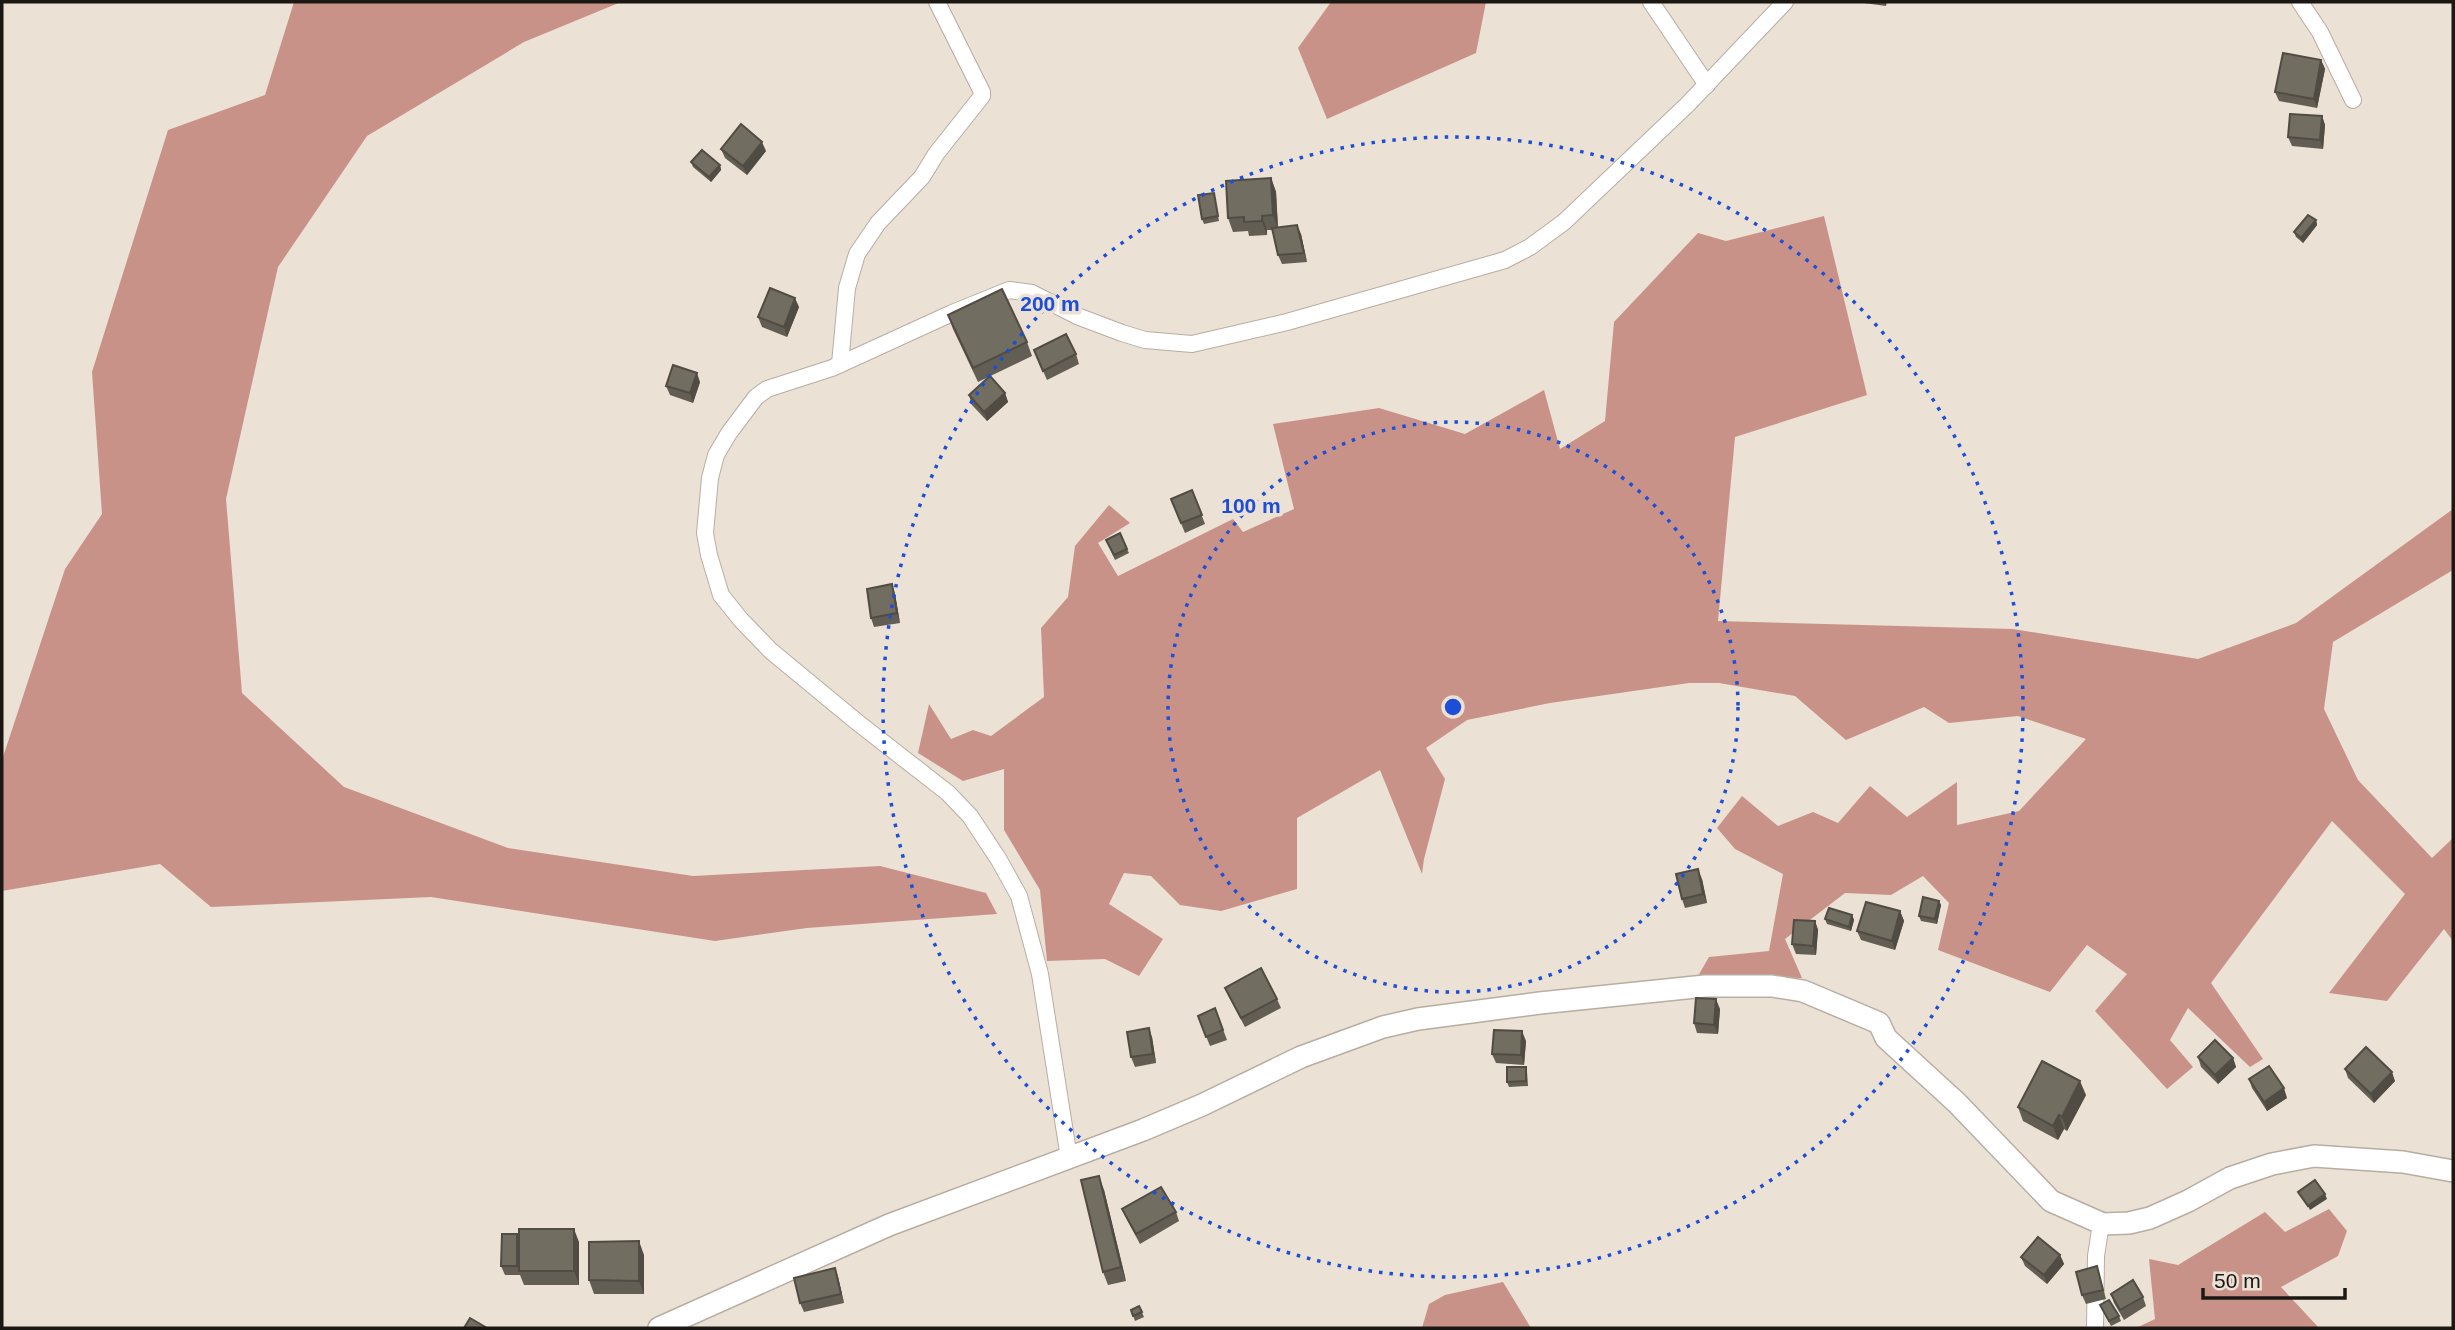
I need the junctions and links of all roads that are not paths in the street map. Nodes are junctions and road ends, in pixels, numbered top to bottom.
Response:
1 (937, 2) edge
2 (1651, 2) edge
3 (1785, 2) edge
4 (2300, 2) edge
5 (1707, 85) junction
6 (2353, 100) dead end
7 (840, 364) junction
8 (1069, 1158) junction
9 (2453, 1171) edge
10 (2101, 1223) junction
11 (659, 1328) edge
12 (2095, 1328) edge

1 - 7 street
2 - 5 street
3 - 5 street
4 - 6 street
5 - 7 street
7 - 8 street
8 - 10 street
8 - 11 street
9 - 10 street
10 - 12 street

